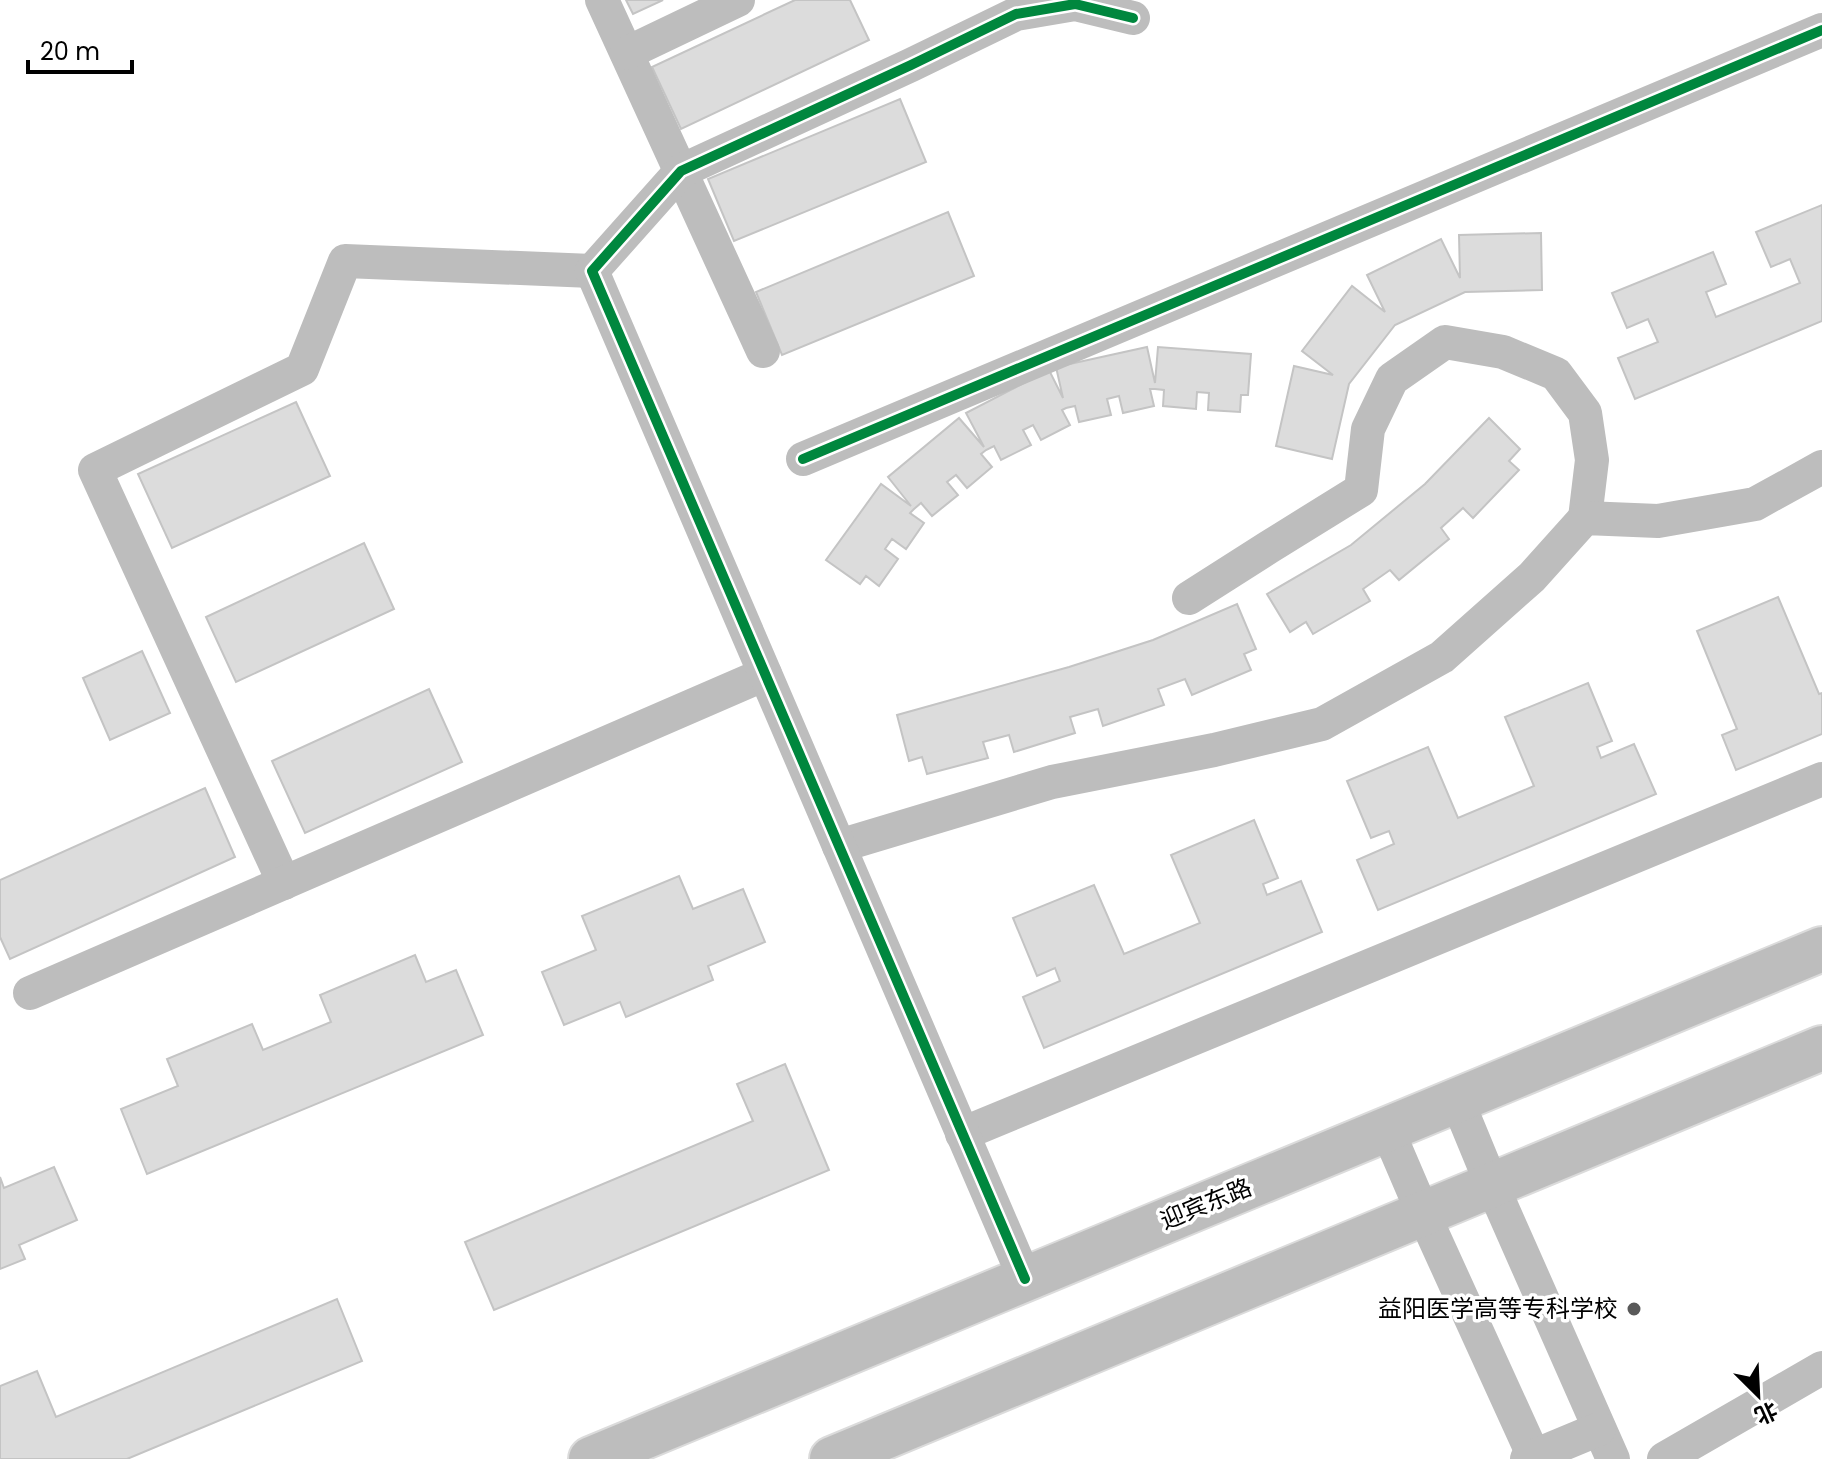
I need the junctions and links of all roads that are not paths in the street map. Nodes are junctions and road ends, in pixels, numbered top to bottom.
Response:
1 (602, 0) edge
2 (738, 0) edge
3 (1133, 18) dead end
4 (1822, 30) edge
5 (627, 53) junction
6 (681, 171) junction
7 (592, 271) junction
8 (763, 351) dead end
9 (803, 459) dead end
10 (1822, 467) edge
11 (1585, 518) junction
12 (1189, 598) dead end
13 (765, 674) junction
14 (1822, 779) edge
15 (839, 846) junction
16 (284, 883) junction
17 (1822, 949) edge
18 (30, 993) dead end
19 (1822, 1048) edge
20 (1457, 1100) junction
21 (1387, 1129) junction
22 (962, 1134) junction
23 (1492, 1185) junction
24 (1423, 1213) junction
25 (1025, 1279) junction
26 (1822, 1368) edge
27 (1606, 1444) edge
28 (1532, 1458) edge
29 (591, 1459) edge
30 (832, 1459) edge
31 (1664, 1459) edge

1 - 5 street
2 - 5 street
3 - 6 street
4 - 9 street
5 - 6 street
6 - 7 street
6 - 8 street
7 - 13 street
7 - 16 street
10 - 11 street
11 - 12 street
11 - 15 street
13 - 15 street
13 - 16 street
14 - 22 street
15 - 22 street
16 - 18 street
17 - 20 highway, 迎宾东路
19 - 23 highway
20 - 21 highway, 迎宾东路
20 - 23 street
21 - 24 street
21 - 25 highway, 迎宾东路
22 - 25 street
23 - 24 highway
23 - 27 street
24 - 28 street
24 - 30 highway
25 - 29 highway, 迎宾东路
26 - 31 street
27 - 28 street

